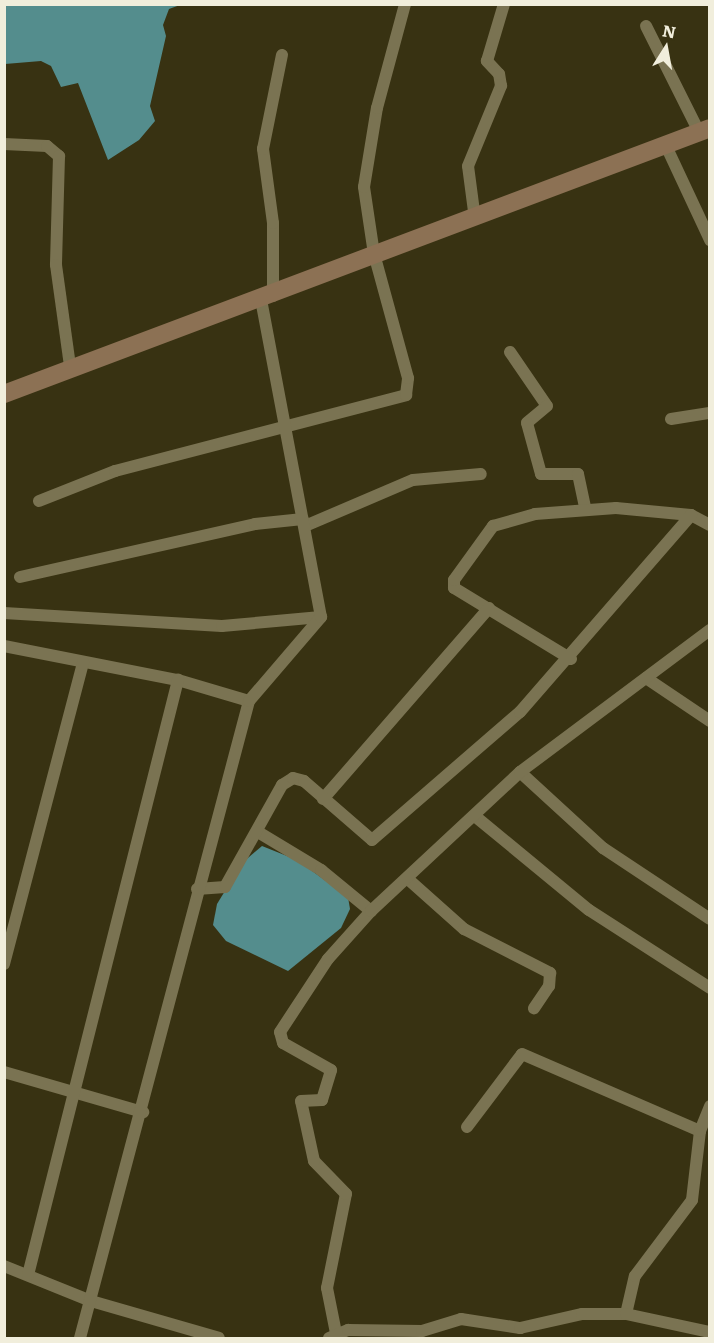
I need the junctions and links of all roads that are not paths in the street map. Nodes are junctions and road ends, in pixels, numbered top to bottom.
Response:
1 (405, 4) edge
2 (504, 4) edge
3 (646, 26) dead end
4 (282, 55) dead end
5 (704, 130) edge
6 (4, 144) edge
7 (667, 148) junction
8 (475, 219) junction
9 (710, 240) edge
10 (374, 254) junction
11 (267, 298) junction
12 (510, 352) dead end
13 (70, 366) junction
14 (4, 394) edge
15 (710, 413) edge
16 (671, 419) dead end
17 (282, 425) junction
18 (481, 474) dead end
19 (39, 501) dead end
20 (585, 508) junction
21 (691, 515) junction
22 (304, 523) junction
23 (710, 525) edge
24 (20, 577) dead end
25 (489, 608) junction
26 (4, 613) edge
27 (321, 617) junction
28 (710, 630) edge
29 (4, 646) edge
30 (572, 659) junction
31 (83, 662) junction
32 (646, 678) junction
33 (178, 680) junction
34 (249, 701) junction
35 (710, 721) edge
36 (520, 772) junction
37 (323, 799) junction
38 (476, 817) junction
39 (258, 832) junction
40 (408, 880) junction
41 (197, 889) junction
42 (371, 911) junction
43 (710, 919) edge
44 (4, 964) edge
45 (710, 988) edge
46 (534, 1008) dead end
47 (4, 1072) edge
48 (75, 1090) junction
49 (710, 1106) edge
50 (143, 1113) junction
51 (467, 1127) dead end
52 (700, 1131) junction
53 (4, 1266) edge
54 (28, 1275) junction
55 (91, 1301) junction
56 (626, 1314) junction
57 (710, 1332) edge
58 (196, 1334) edge
59 (426, 1335) edge
60 (333, 1336) edge
61 (80, 1338) edge
62 (219, 1338) edge

1 - 10 street
2 - 8 street
3 - 5 street
4 - 11 street
5 - 7 main road
6 - 13 street
7 - 8 main road
7 - 9 street
8 - 10 main road
10 - 11 main road
10 - 17 street
11 - 13 main road
11 - 17 street
12 - 20 street
13 - 14 main road
15 - 16 street
17 - 19 street
17 - 22 street
18 - 22 street
20 - 21 street
20 - 25 street
21 - 23 street
21 - 30 street
22 - 24 street
22 - 27 street
25 - 30 street
25 - 37 street
26 - 27 street
27 - 34 street
28 - 32 street
29 - 31 street
30 - 37 street
31 - 33 street
31 - 44 street
32 - 35 street
32 - 36 street
33 - 34 street
33 - 48 street
34 - 41 street
36 - 38 street
36 - 43 street
37 - 39 street
38 - 40 street
38 - 45 street
39 - 41 street
39 - 42 street
40 - 42 street
40 - 46 street
41 - 50 street
42 - 60 street
47 - 48 street
48 - 50 street
48 - 54 street
49 - 52 street
50 - 55 street
51 - 52 street
52 - 56 street
53 - 54 street
54 - 55 street
55 - 58 street
55 - 61 street
56 - 57 street
56 - 59 street
58 - 62 street
59 - 60 street

